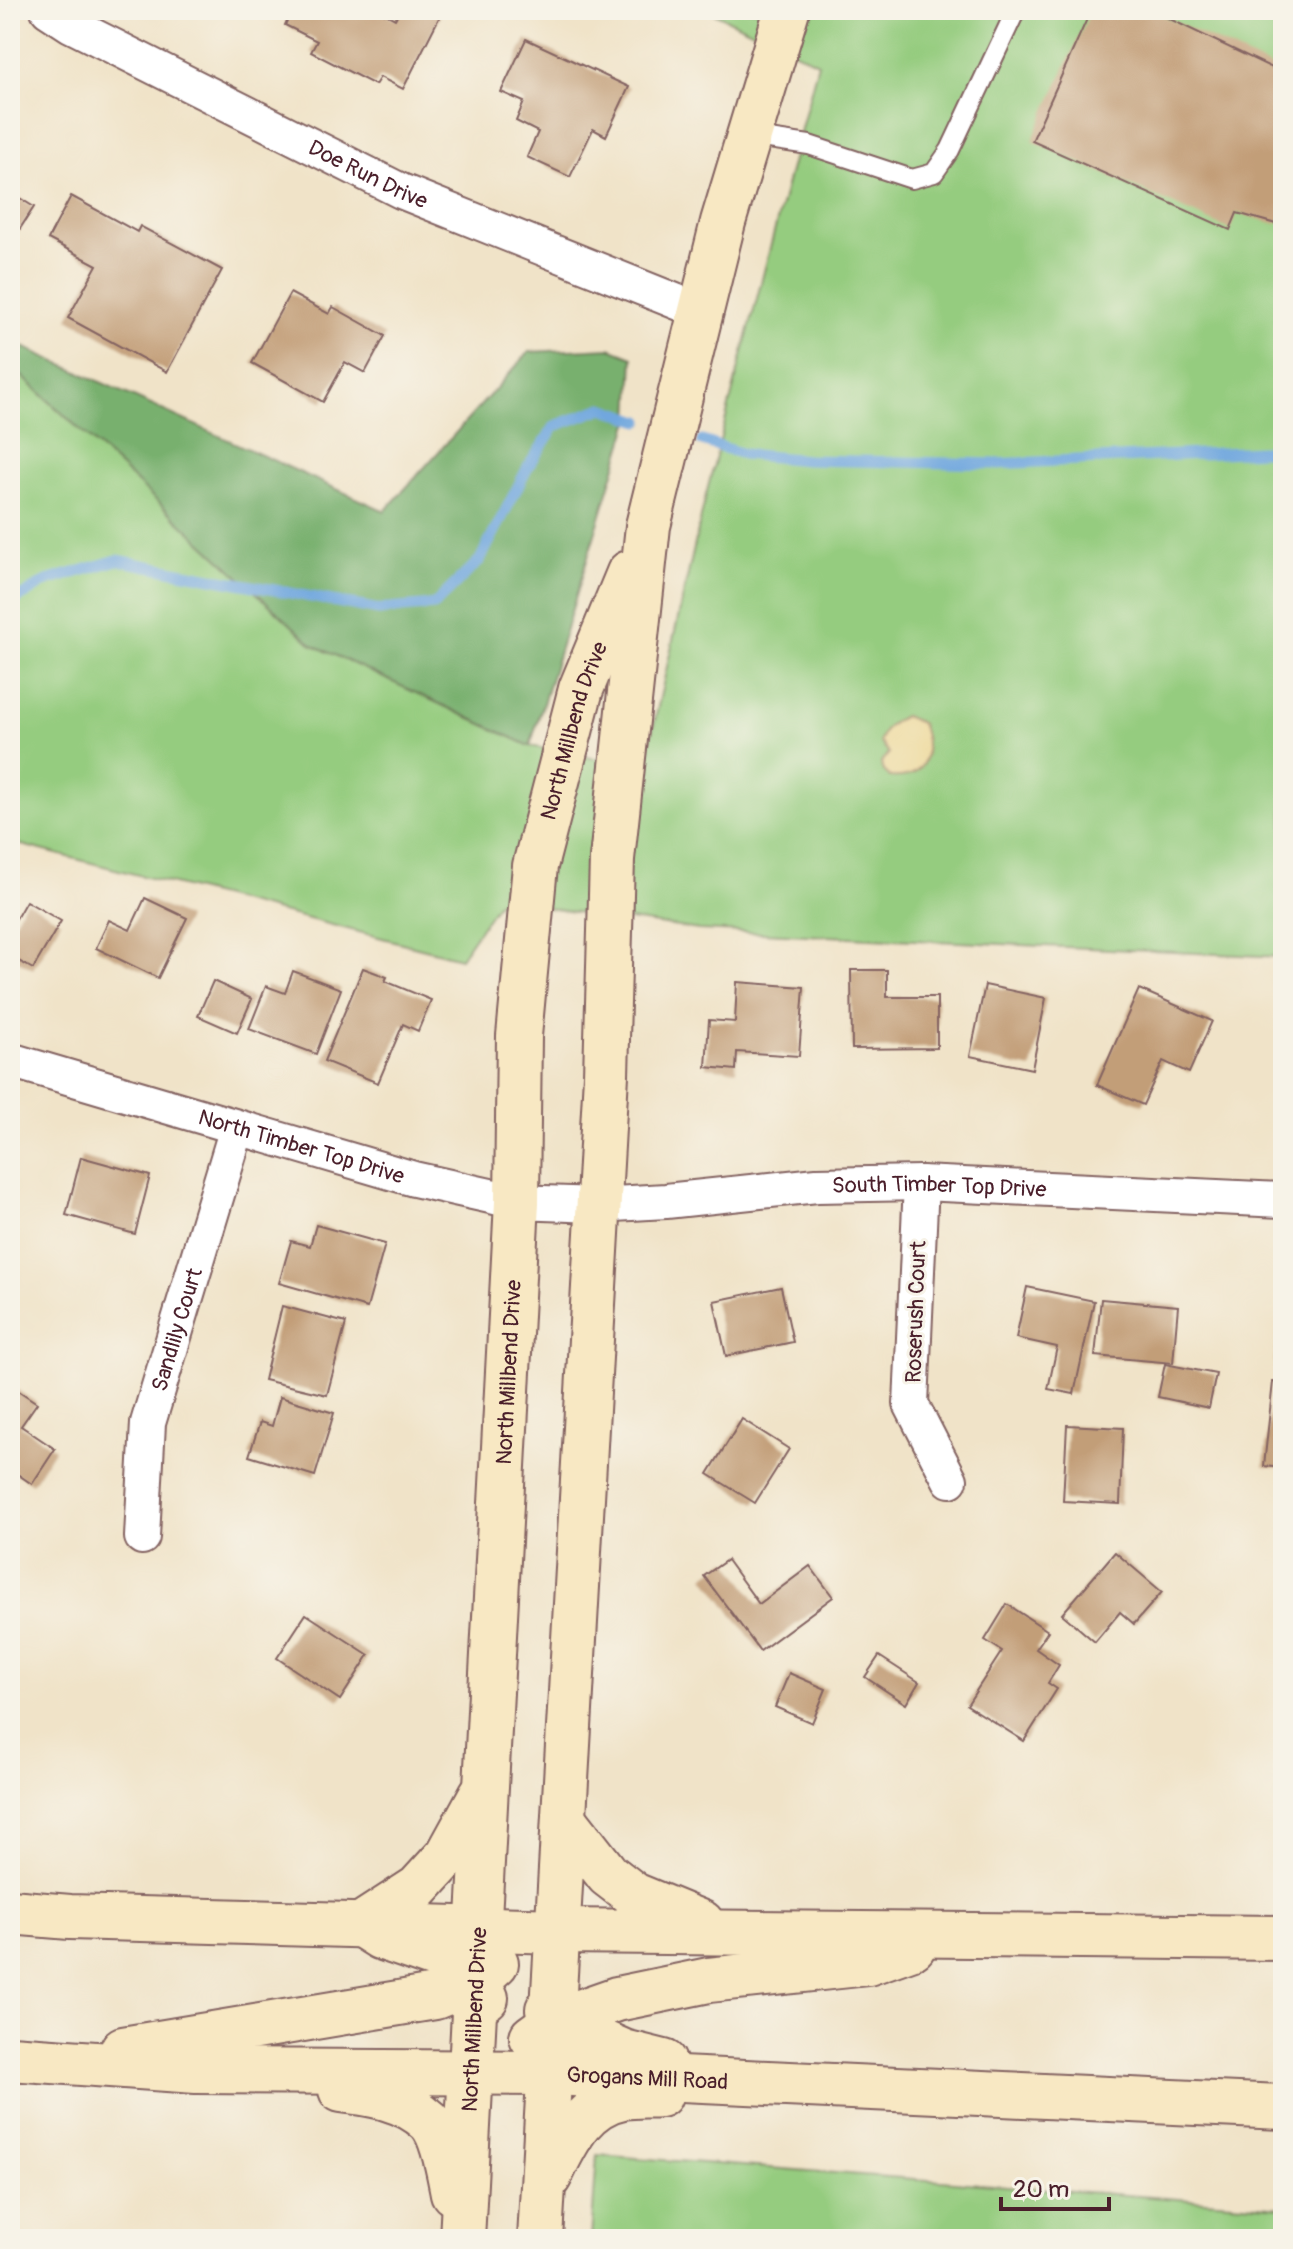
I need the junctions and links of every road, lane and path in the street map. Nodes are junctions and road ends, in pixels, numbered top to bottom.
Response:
1 (48, 10) edge
2 (787, 10) edge
3 (1016, 10) edge
4 (749, 136) junction
5 (700, 311) junction
6 (648, 526) junction
7 (10, 1060) edge
8 (237, 1128) junction
9 (921, 1183) junction
10 (1283, 1200) edge
11 (517, 1202) junction
12 (597, 1205) junction
13 (950, 1480) dead end
14 (142, 1537) dead end
15 (487, 1785) junction
16 (565, 1820) junction
17 (10, 1912) edge
18 (361, 1925) junction
19 (558, 1931) junction
20 (722, 1932) junction
21 (945, 1935) junction
22 (499, 1936) junction
23 (1283, 1938) edge
24 (477, 1980) junction
25 (554, 2021) junction
26 (514, 2050) junction
27 (30, 2060) edge
28 (196, 2071) junction
29 (470, 2072) junction
30 (551, 2073) junction
31 (748, 2082) junction
32 (1283, 2107) edge
33 (541, 2193) junction
34 (462, 2233) edge
35 (540, 2239) edge

1 - 5 street, Doe Run Drive
2 - 4 main road, North Millbend Drive
3 - 4 lane
4 - 5 main road, North Millbend Drive
5 - 6 main road, North Millbend Drive
6 - 11 main road, North Millbend Drive
6 - 12 main road, North Millbend Drive
7 - 8 street, North Timber Top Drive
8 - 11 street, North Timber Top Drive
8 - 14 street, Sandlily Court
9 - 10 street, South Timber Top Drive
9 - 12 street, South Timber Top Drive
9 - 13 street, Roserush Court
11 - 12 street, North Timber Top Drive
11 - 15 main road, North Millbend Drive
12 - 16 main road, North Millbend Drive
15 - 18 main road
15 - 22 main road, North Millbend Drive
16 - 19 main road, North Millbend Drive
16 - 20 main road
17 - 18 main road
18 - 22 main road
18 - 24 main road
19 - 20 main road
19 - 22 main road
19 - 25 main road, North Millbend Drive
20 - 21 main road
21 - 23 main road
21 - 25 main road
22 - 24 main road
22 - 25 main road
24 - 26 main road
24 - 27 main road
24 - 29 main road, North Millbend Drive
25 - 26 main road
25 - 30 main road, North Millbend Drive
25 - 31 main road
26 - 29 main road
26 - 30 main road
27 - 28 main road, Grogans Mill Road
28 - 29 main road, Grogans Mill Road
28 - 34 main road
29 - 30 main road, Grogans Mill Road
29 - 34 main road, North Millbend Drive
30 - 31 main road, Grogans Mill Road
30 - 33 main road, North Millbend Drive
31 - 32 main road, Grogans Mill Road
31 - 33 main road
33 - 35 main road, North Millbend Drive

